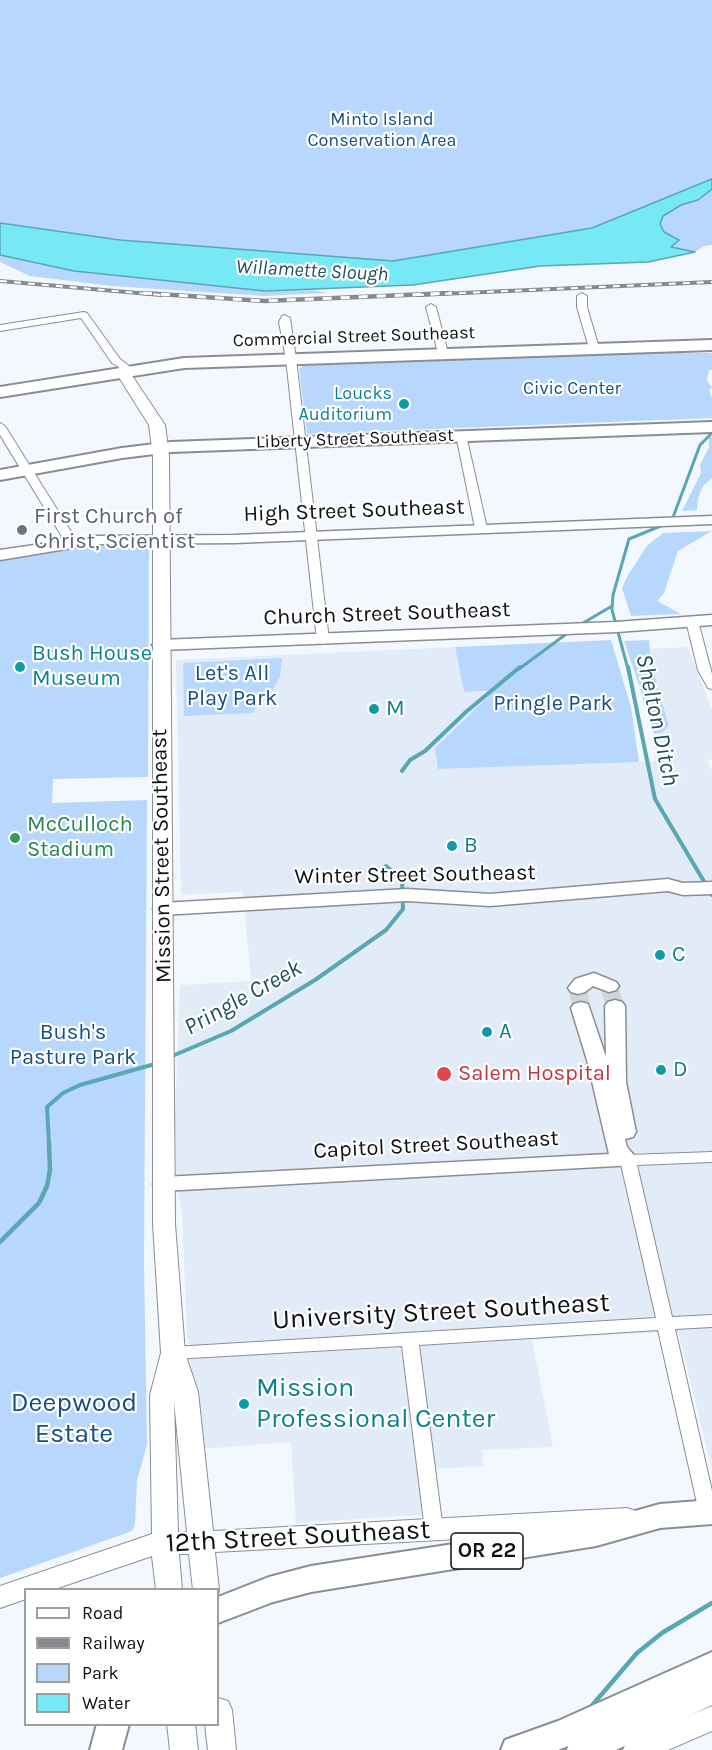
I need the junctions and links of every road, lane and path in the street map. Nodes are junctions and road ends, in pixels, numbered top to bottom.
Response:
1 (582, 296) dead end
2 (431, 307) dead end
3 (285, 318) dead end
4 (0, 328) edge
5 (712, 345) edge
6 (594, 348) junction
7 (442, 353) junction
8 (291, 359) junction
9 (116, 368) junction
10 (0, 392) edge
11 (0, 426) edge
12 (712, 427) edge
13 (461, 435) junction
14 (300, 442) junction
15 (160, 448) junction
16 (26, 470) junction
17 (0, 475) edge
18 (708, 520) edge
19 (481, 528) junction
20 (310, 536) junction
21 (160, 539) junction
22 (68, 543) junction
23 (0, 555) edge
24 (712, 620) edge
25 (693, 625) junction
26 (712, 629) edge
27 (323, 640) junction
28 (160, 645) junction
29 (712, 685) edge
30 (712, 876) edge
31 (692, 883) junction
32 (712, 888) edge
33 (162, 909) junction
34 (609, 986) dead end
35 (615, 1006) tunnel mouth
36 (712, 1157) edge
37 (628, 1160) junction
38 (163, 1184) junction
39 (712, 1321) edge
40 (665, 1324) junction
41 (410, 1339) junction
42 (173, 1353) junction
43 (710, 1512) edge
44 (660, 1516) junction
45 (434, 1530) junction
46 (201, 1543) junction
47 (165, 1545) junction
48 (24, 1588) edge
49 (25, 1588) edge
50 (169, 1588) edge
51 (206, 1588) edge
52 (0, 1597) edge
53 (219, 1610) edge
54 (712, 1666) edge
55 (712, 1690) edge
56 (656, 1704) junction
57 (712, 1718) edge
58 (219, 1720) edge
59 (113, 1726) edge
60 (181, 1726) edge
61 (106, 1750) edge
62 (184, 1750) edge
63 (222, 1750) edge
64 (517, 1750) edge
65 (583, 1750) edge
66 (637, 1750) edge

1 - 6 street
2 - 7 street
3 - 8 street
4 - 9 street
5 - 6 main road, Commercial Street Southeast
6 - 7 main road, Commercial Street Southeast
7 - 8 main road, Commercial Street Southeast
8 - 9 main road, Commercial Street Southeast
8 - 14 street
9 - 10 main road, Commercial Street Southeast
9 - 15 main road, Mission Street Southeast
11 - 16 street
12 - 13 main road, Liberty Street Southeast
13 - 14 main road, Liberty Street Southeast
13 - 19 street
14 - 15 main road, Liberty Street Southeast
14 - 20 street
15 - 16 main road, Liberty Street Southeast
15 - 21 main road, Mission Street Southeast
16 - 17 main road, Liberty Street Southeast
16 - 22 street
18 - 19 street, High Street Southeast
19 - 20 street, High Street Southeast
20 - 21 street, High Street Southeast
20 - 27 street
21 - 22 street, High Street Southeast
21 - 28 main road, Mission Street Southeast
22 - 23 street, High Street Southeast
24 - 25 street, Church Street Southeast
25 - 26 street, Church Street Southeast
25 - 27 street, Church Street Southeast
25 - 29 street
27 - 28 street, Church Street Southeast
28 - 33 main road, Mission Street Southeast
30 - 31 street, Winter Street Southeast
31 - 32 street, Winter Street Southeast
31 - 33 street, Winter Street Southeast
33 - 38 main road, Mission Street Southeast
34 - 37 street
35 - 37 street
36 - 37 street, Capitol Street Southeast
37 - 38 street, Capitol Street Southeast
37 - 40 street
38 - 42 main road, Mission Street Southeast
39 - 40 street, University Street Southeast
40 - 41 street, University Street Southeast
40 - 43 street
41 - 42 street, University Street Southeast
41 - 45 street
42 - 46 main road, Mission Street Southeast
42 - 47 main road, Mission Street Southeast
43 - 44 main road, 12th Street Southeast / OR 22
44 - 45 main road, 12th Street Southeast
44 - 53 main road, OR 22
45 - 46 main road, 12th Street Southeast
46 - 47 main road, 12th Street Southeast
46 - 51 main road, Mission Street Southeast
47 - 49 main road, 12th Street Southeast
47 - 50 main road, Mission Street Southeast
48 - 52 main road, 12th Street Southeast
54 - 56 main road
55 - 56 main road
56 - 64 main road
56 - 65 main road
57 - 66 main road
58 - 63 main road
59 - 61 main road
60 - 62 main road

